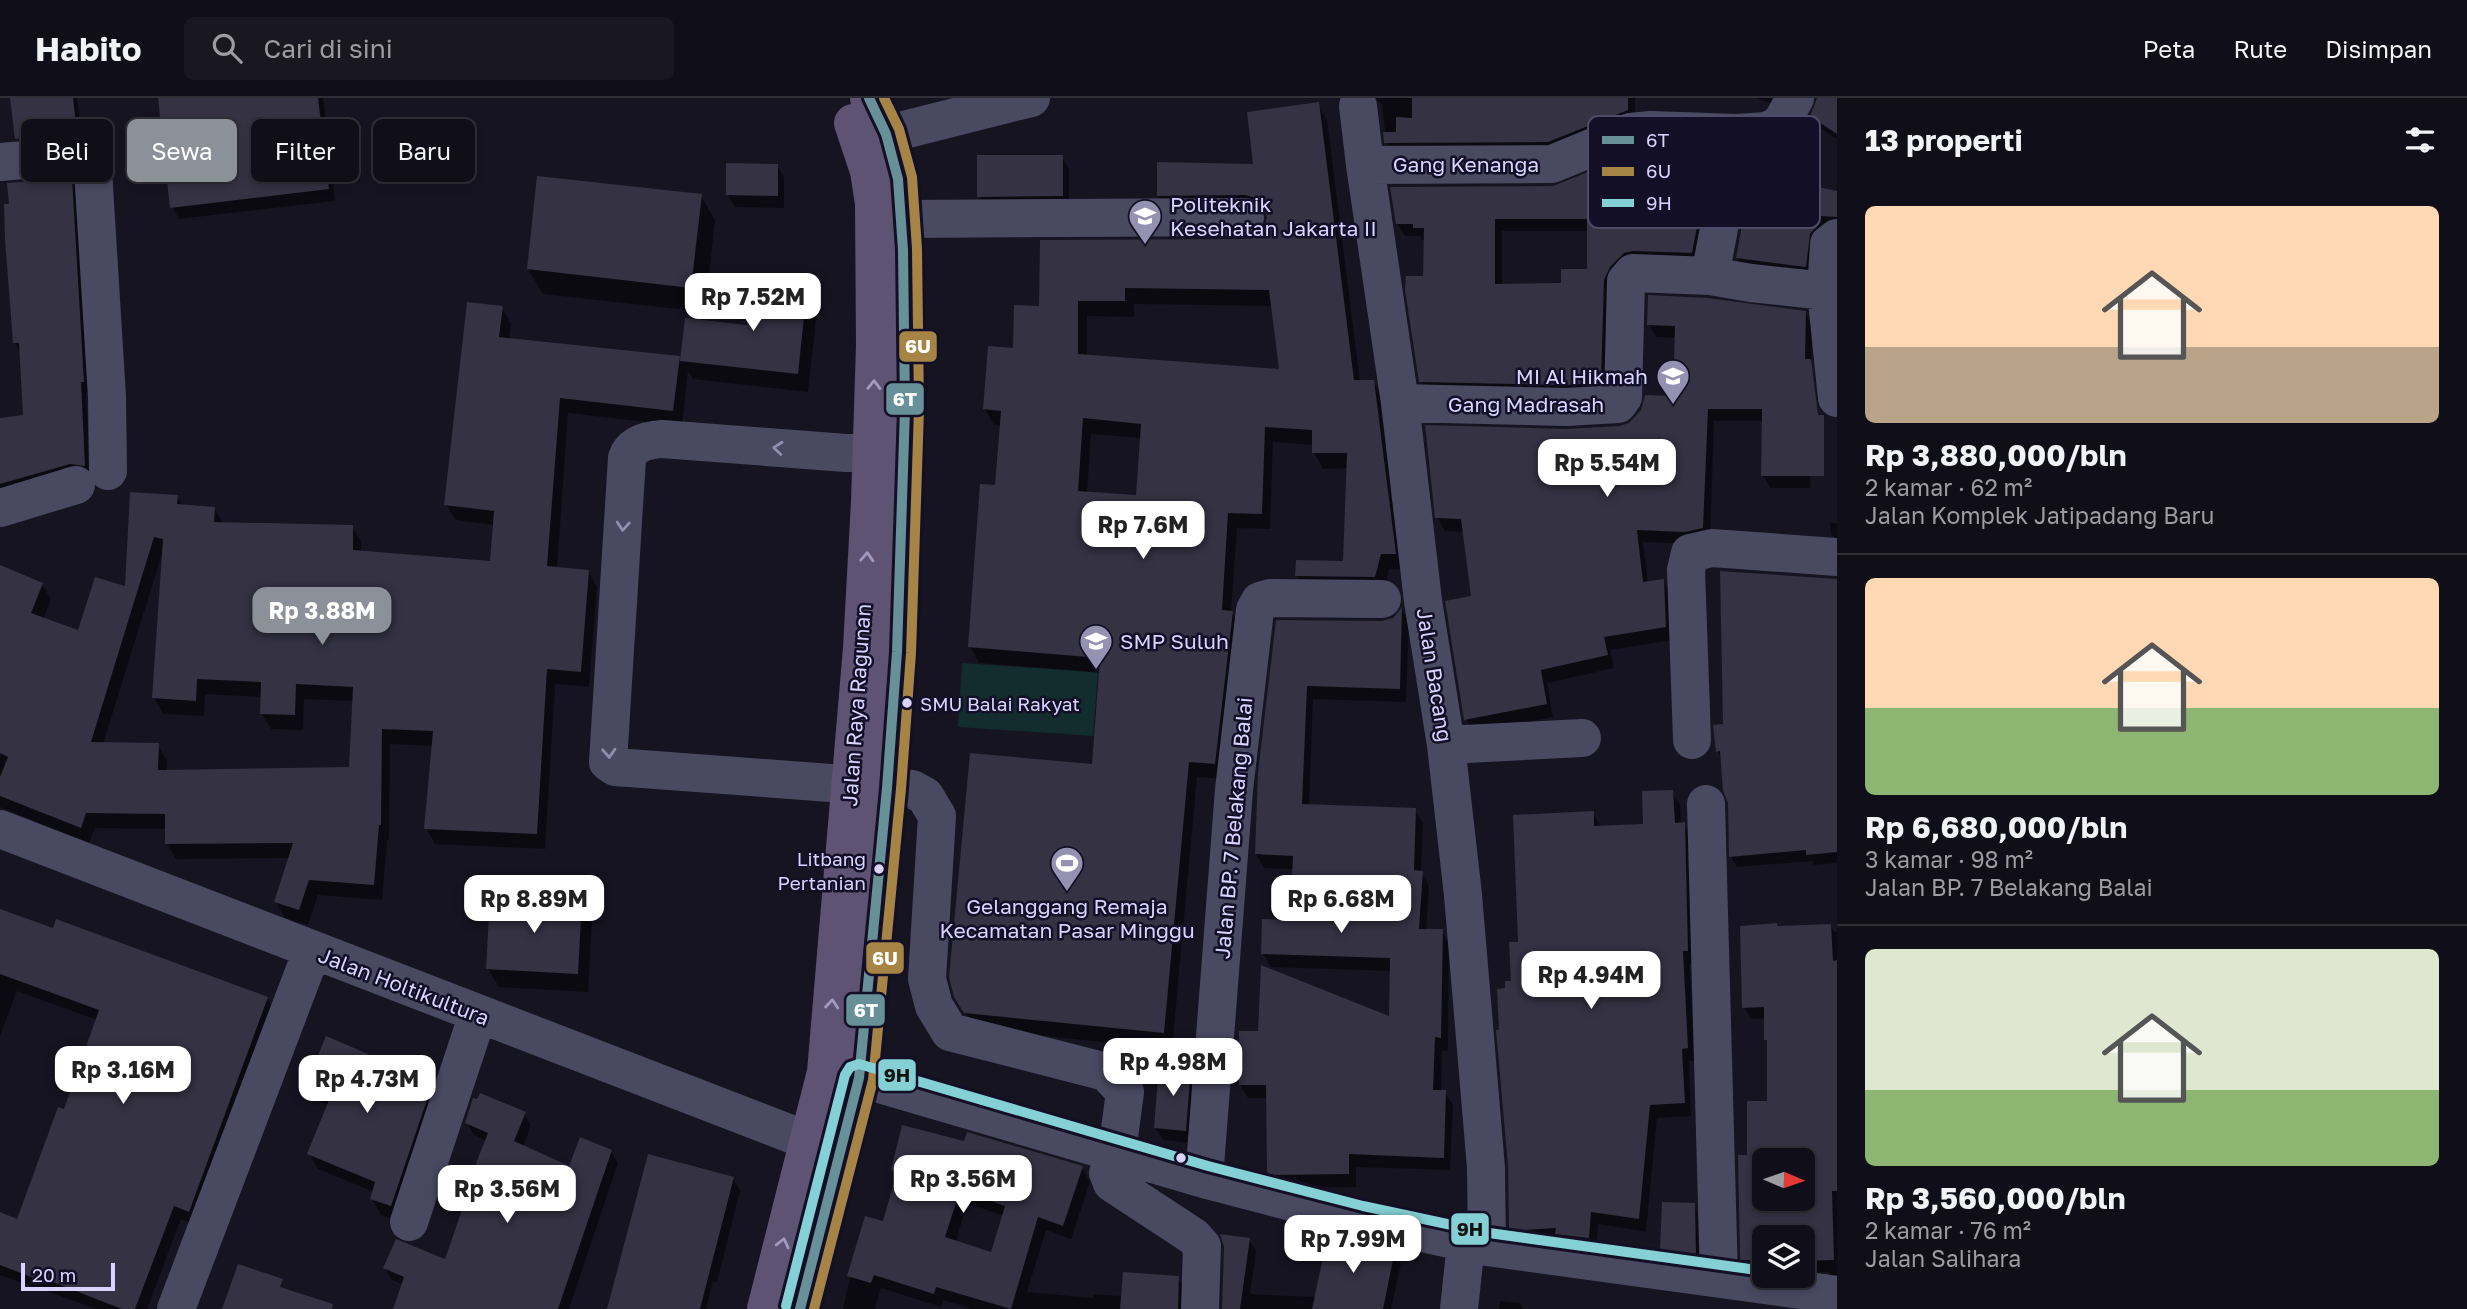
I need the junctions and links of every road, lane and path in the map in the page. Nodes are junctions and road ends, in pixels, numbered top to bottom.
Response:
1 (842, 98) edge
2 (869, 98) edge
3 (1031, 98) edge
4 (1795, 98) edge
5 (1359, 106) dead end
6 (1785, 116) edge
7 (873, 137) junction
8 (1588, 149) edge
9 (0, 162) edge
10 (1365, 165) junction
11 (1245, 217) dead end
12 (901, 219) junction
13 (1720, 228) edge
14 (1833, 243) edge
15 (1710, 276) junction
16 (1826, 291) junction
17 (1837, 398) edge
18 (1400, 403) junction
19 (888, 453) junction
20 (0, 508) edge
21 (1837, 557) edge
22 (1382, 599) dead end
23 (1582, 738) dead end
24 (1692, 740) dead end
25 (1446, 745) junction
26 (869, 786) junction
27 (1706, 804) dead end
28 (0, 829) edge
29 (312, 951) junction
30 (478, 1014) junction
31 (859, 1078) junction
32 (809, 1141) junction
33 (1116, 1152) junction
34 (1204, 1179) junction
35 (409, 1222) dead end
36 (1477, 1245) junction
37 (1719, 1278) junction
38 (1837, 1295) edge
39 (1759, 1296) edge
40 (176, 1309) edge
41 (766, 1309) edge
42 (800, 1309) edge
43 (1200, 1309) edge
44 (1459, 1309) edge

1 - 7 main road, Jalan Raya Ragunan
2 - 7 main road, Jalan Raya Ragunan
3 - 7 street
4 - 6 street, Gang Kenanga
5 - 10 street, Jalan Bacang
7 - 12 main road, Jalan Raya Ragunan
19 -> 7 main road, Jalan Raya Ragunan
8 - 10 street, Gang Kenanga
9 - 20 street
10 - 18 street, Jalan Bacang
11 - 12 street
12 - 19 main road, Jalan Raya Ragunan
13 - 15 street
14 - 16 street
15 - 16 street
15 - 18 street, Gang Madrasah
16 - 17 street
18 - 25 street, Jalan Bacang
19 - 26 main road, Jalan Raya Ragunan
19 -> 26 street
21 - 24 street
22 - 34 street, Jalan BP. 7 Belakang Balai
23 - 25 street
25 - 36 street, Jalan Bacang
26 - 31 main road, Jalan Raya Ragunan
32 -> 26 main road, Jalan Raya Ragunan
26 - 33 street
27 - 37 street
28 - 29 street, Jalan Holtikultura
29 - 30 street, Jalan Holtikultura
29 - 40 street
30 - 32 street, Jalan Holtikultura
30 - 35 street
31 - 33 street
31 - 42 main road, Jalan Raya Ragunan
41 -> 32 main road, Jalan Raya Ragunan
33 - 34 street
33 - 43 street
34 - 36 street
36 - 37 street
36 - 44 street, Jalan Bacang
37 - 39 street
38 - 39 street

